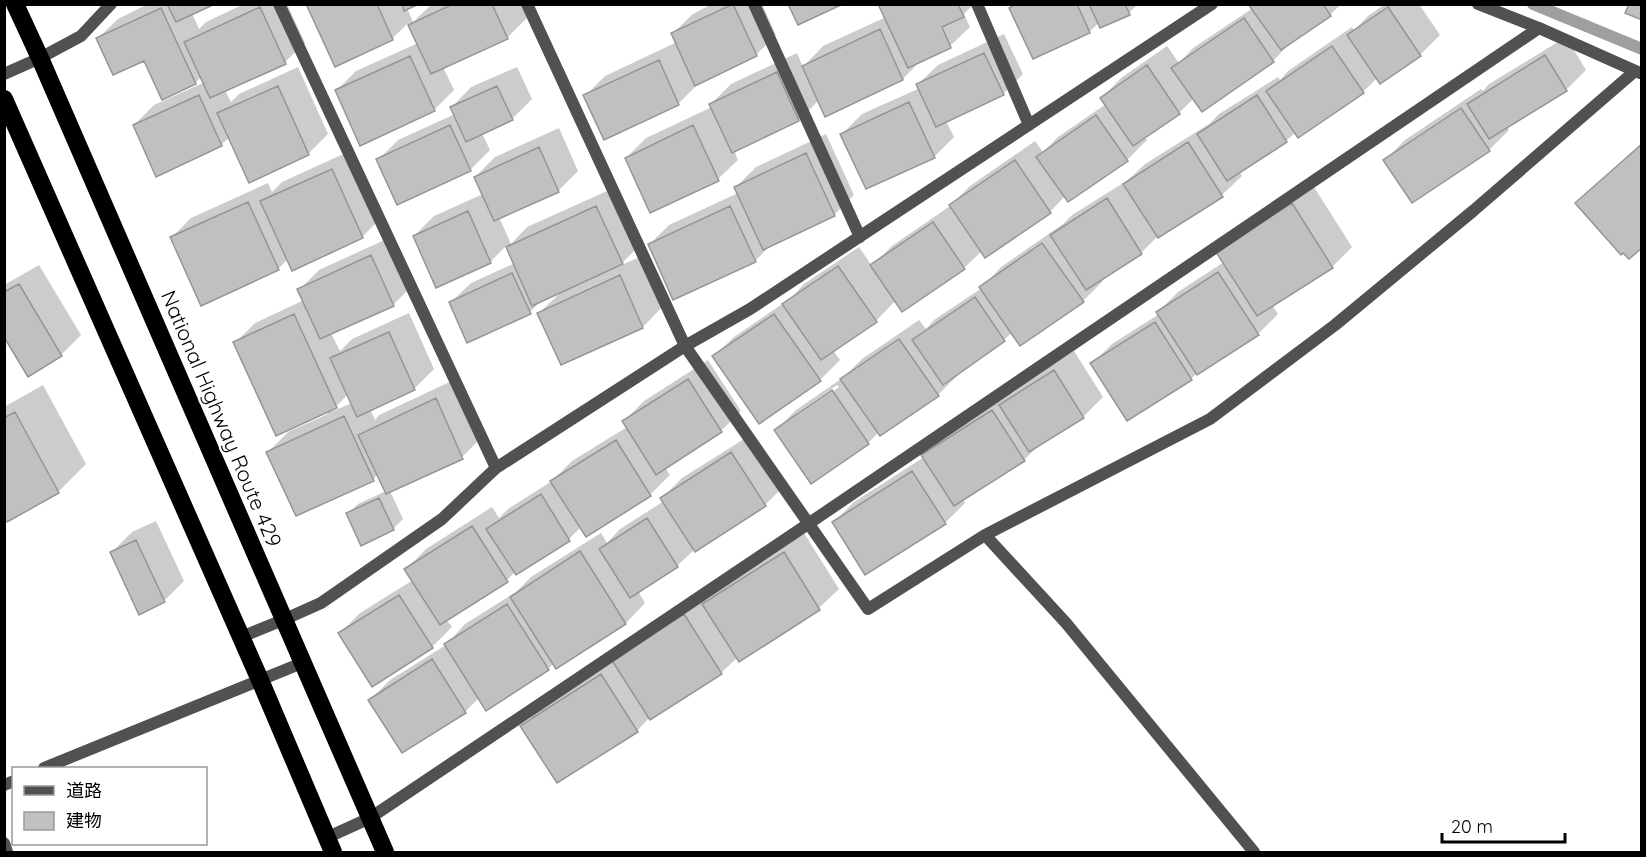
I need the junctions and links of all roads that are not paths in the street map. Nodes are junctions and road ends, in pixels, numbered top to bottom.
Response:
1 (15, 4) edge
2 (111, 4) edge
3 (279, 4) edge
4 (527, 4) edge
5 (754, 4) edge
6 (977, 4) edge
7 (1212, 4) edge
8 (1478, 4) edge
9 (1539, 28) junction
10 (40, 58) junction
11 (1638, 72) edge
12 (4, 74) edge
13 (4, 99) edge
14 (1029, 125) junction
15 (860, 237) junction
16 (685, 346) junction
17 (496, 468) junction
18 (808, 524) junction
19 (986, 535) junction
20 (283, 621) junction
21 (241, 636) junction
22 (302, 663) junction
23 (260, 680) junction
24 (46, 767) edge
25 (370, 818) junction
26 (4, 843) edge
27 (330, 845) edge
28 (7, 852) edge
29 (385, 852) edge
30 (1254, 852) edge

1 - 10 highway, National Highway Route 429
2 - 10 street
3 - 17 street
4 - 16 street
5 - 15 street
6 - 14 street
7 - 14 street
8 - 9 street
9 - 11 street
9 - 18 street
10 - 12 street
10 - 20 highway, National Highway Route 429
11 - 19 street
13 - 21 highway
14 - 15 street
15 - 16 street
16 - 17 street
16 - 18 street
17 - 20 street
18 - 19 street
18 - 25 street
19 - 30 street
20 - 21 street
20 - 22 highway, National Highway Route 429
21 - 23 highway
22 - 23 street
22 - 25 highway, National Highway Route 429
23 - 24 street
23 - 27 highway
25 - 27 street
25 - 29 highway, National Highway Route 429
26 - 28 street

